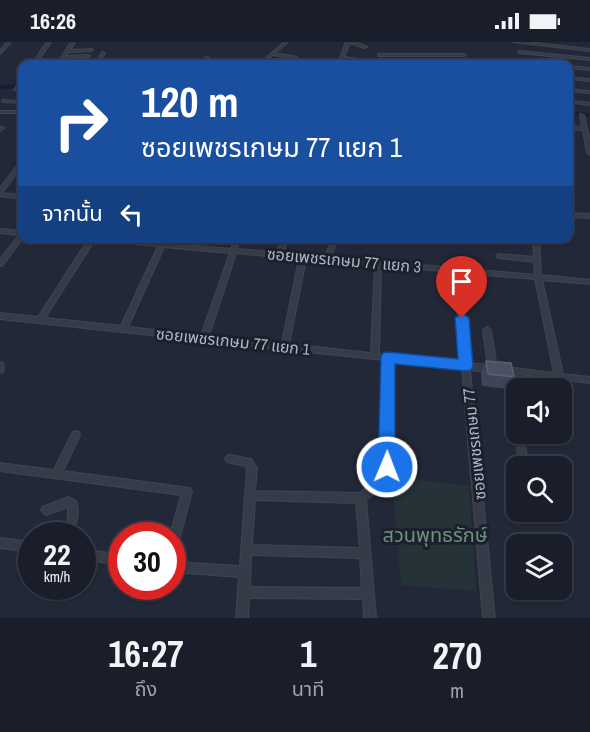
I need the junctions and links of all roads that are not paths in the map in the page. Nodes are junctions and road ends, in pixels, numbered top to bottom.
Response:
1 (9, 42) edge
2 (49, 42) edge
3 (73, 42) edge
4 (286, 42) edge
5 (350, 42) edge
6 (515, 42) edge
7 (365, 48) dead end
8 (91, 50) dead end
9 (590, 50) edge
10 (68, 51) junction
11 (519, 52) dead end
12 (0, 53) edge
13 (103, 53) dead end
14 (273, 54) junction
15 (464, 55) dead end
16 (88, 56) dead end
17 (64, 57) junction
18 (296, 58) dead end
19 (590, 59) edge
20 (36, 60) edge
21 (62, 60) edge
22 (99, 60) edge
23 (266, 60) edge
24 (357, 60) edge
25 (382, 60) edge
26 (573, 67) edge
27 (590, 69) edge
28 (573, 78) edge
29 (590, 80) edge
30 (573, 90) edge
31 (590, 92) edge
32 (4, 101) dead end
33 (18, 102) edge
34 (573, 103) edge
35 (590, 104) edge
36 (0, 112) edge
37 (18, 115) edge
38 (582, 115) dead end
39 (573, 128) edge
40 (585, 129) junction
41 (590, 153) edge
42 (18, 168) edge
43 (0, 193) edge
44 (18, 196) edge
45 (573, 215) edge
46 (590, 216) edge
47 (0, 231) edge
48 (18, 233) edge
49 (18, 239) edge
50 (90, 243) edge
51 (164, 243) edge
52 (172, 243) edge
53 (236, 243) edge
54 (283, 243) edge
55 (332, 243) edge
56 (536, 243) edge
57 (233, 251) junction
58 (279, 255) junction
59 (499, 256) dead end
60 (303, 257) junction
61 (327, 259) junction
62 (538, 260) junction
63 (378, 263) junction
64 (0, 264) edge
65 (457, 270) junction
66 (538, 277) junction
67 (590, 282) edge
68 (0, 316) edge
69 (40, 320) junction
70 (123, 329) junction
71 (487, 330) dead end
72 (204, 338) junction
73 (285, 346) junction
74 (375, 356) junction
75 (388, 357) junction
76 (0, 365) edge
77 (466, 366) junction
78 (493, 369) junction
79 (0, 370) edge
80 (511, 371) junction
81 (559, 376) junction
82 (512, 378) edge
83 (590, 380) edge
84 (76, 435) dead end
85 (230, 459) dead end
86 (0, 467) edge
87 (57, 474) junction
88 (250, 495) junction
89 (362, 498) junction
90 (46, 510) dead end
91 (72, 522) edge
92 (179, 522) edge
93 (0, 543) edge
94 (18, 546) edge
95 (246, 550) junction
96 (366, 552) junction
97 (186, 568) edge
98 (245, 572) junction
99 (243, 592) junction
100 (369, 594) junction
101 (242, 618) edge
102 (370, 618) edge
103 (489, 618) edge

1 - 12 street
2 - 20 street
3 - 10 street
4 - 14 street
5 - 7 street
5 - 24 street
6 - 9 street
8 - 10 street
10 - 17 street
11 - 19 street
13 - 22 street
14 - 18 street
14 - 23 street
15 - 25 street
16 - 17 street
17 - 21 street
26 - 27 street
28 - 29 street
30 - 31 street
32 - 33 street
34 - 35 street
36 - 37 street
38 - 40 street
39 - 40 street
40 - 41 street
42 - 43 street
43 - 44 street
45 - 46 street
47 - 48 street
49 - 64 street
50 - 69 street
51 - 70 street
52 - 57 street, ซอยเพชรเกษม 77 แยก 3
53 - 57 street
54 - 58 street
55 - 61 street
56 - 62 street
57 - 58 street, ซอยเพชรเกษม 77 แยก 3
57 - 72 street
58 - 60 street, ซอยเพชรเกษม 77 แยก 3
59 - 62 street
60 - 61 street, ซอยเพชรเกษม 77 แยก 3
60 - 73 street
61 - 63 street, ซอยเพชรเกษม 77 แยก 3
62 - 66 street
63 - 65 street, ซอยเพชรเกษม 77 แยก 3
63 - 74 street
65 - 66 street, ซอยเพชรเกษม 77 แยก 3
65 - 77 street, ซอยเพชรเกษม 77
66 - 67 street, ซอยเพชรเกษม 77 แยก 3
66 - 81 street
68 - 69 street, ซอยเพชรเกษม 77 แยก 1
69 - 70 street, ซอยเพชรเกษม 77 แยก 1
70 - 72 street, ซอยเพชรเกษม 77 แยก 1
71 - 78 street
72 - 73 street, ซอยเพชรเกษม 77 แยก 1
73 - 74 street, ซอยเพชรเกษม 77 แยก 1
74 - 75 street, ซอยเพชรเกษม 77 แยก 1
75 - 77 street, ซอยเพชรเกษม 77 แยก 1
75 - 89 street
76 - 79 street
77 - 78 street, ซอยเพชรเกษม 77 แยก 1
77 - 103 street, ซอยเพชรเกษม 77
78 - 80 street, ซอยเพชรเกษม 77 แยก 1
80 - 81 street, ซอยเพชรเกษม 77 แยก 1
80 - 82 street
81 - 83 street, ซอยเพชรเกษม 77 แยก 1
84 - 87 street
85 - 88 street
86 - 87 street
87 - 92 street
88 - 89 street
88 - 95 street
89 - 96 street
90 - 91 street
93 - 94 street
95 - 96 street
95 - 98 street
96 - 100 street
97 - 98 street
98 - 99 street
99 - 100 street
99 - 101 street
100 - 102 street

